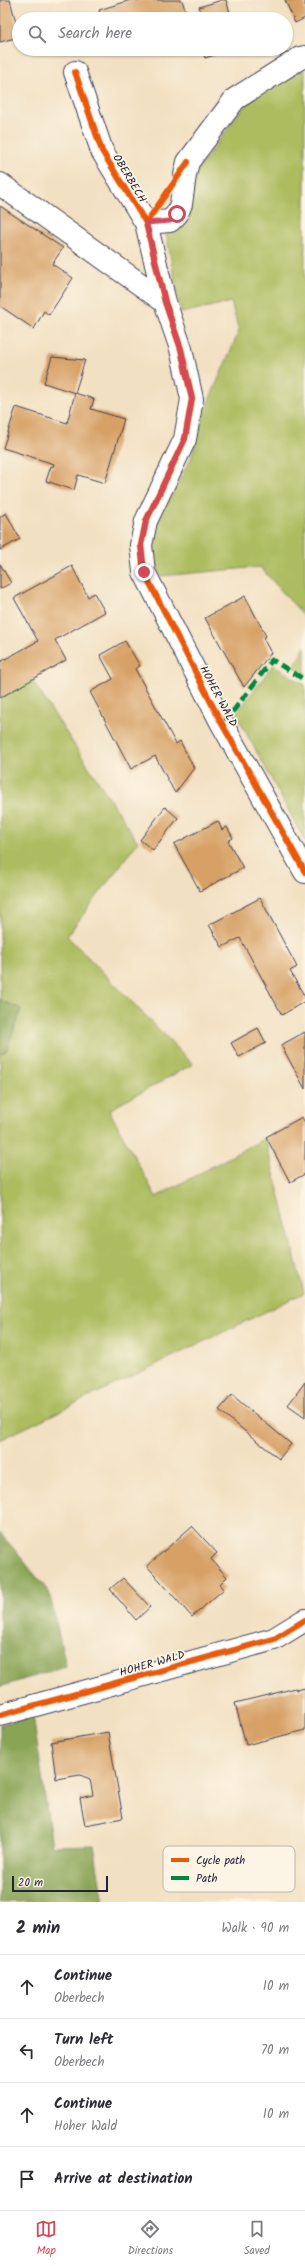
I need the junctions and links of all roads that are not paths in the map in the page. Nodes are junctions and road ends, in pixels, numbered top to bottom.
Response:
1 (305, 57) edge
2 (75, 72) dead end
3 (0, 184) edge
4 (146, 223) junction
5 (165, 302) junction
6 (146, 521) joint
7 (305, 872) edge
8 (305, 1620) edge
9 (0, 1715) edge

1 - 4 street
2 - 4 street, OBERBECH
3 - 5 street
4 - 5 street, OBERBECH
5 - 6 street, OBERBECH
6 - 7 street, HOHER WALD
8 - 9 street, HOHER WALD

